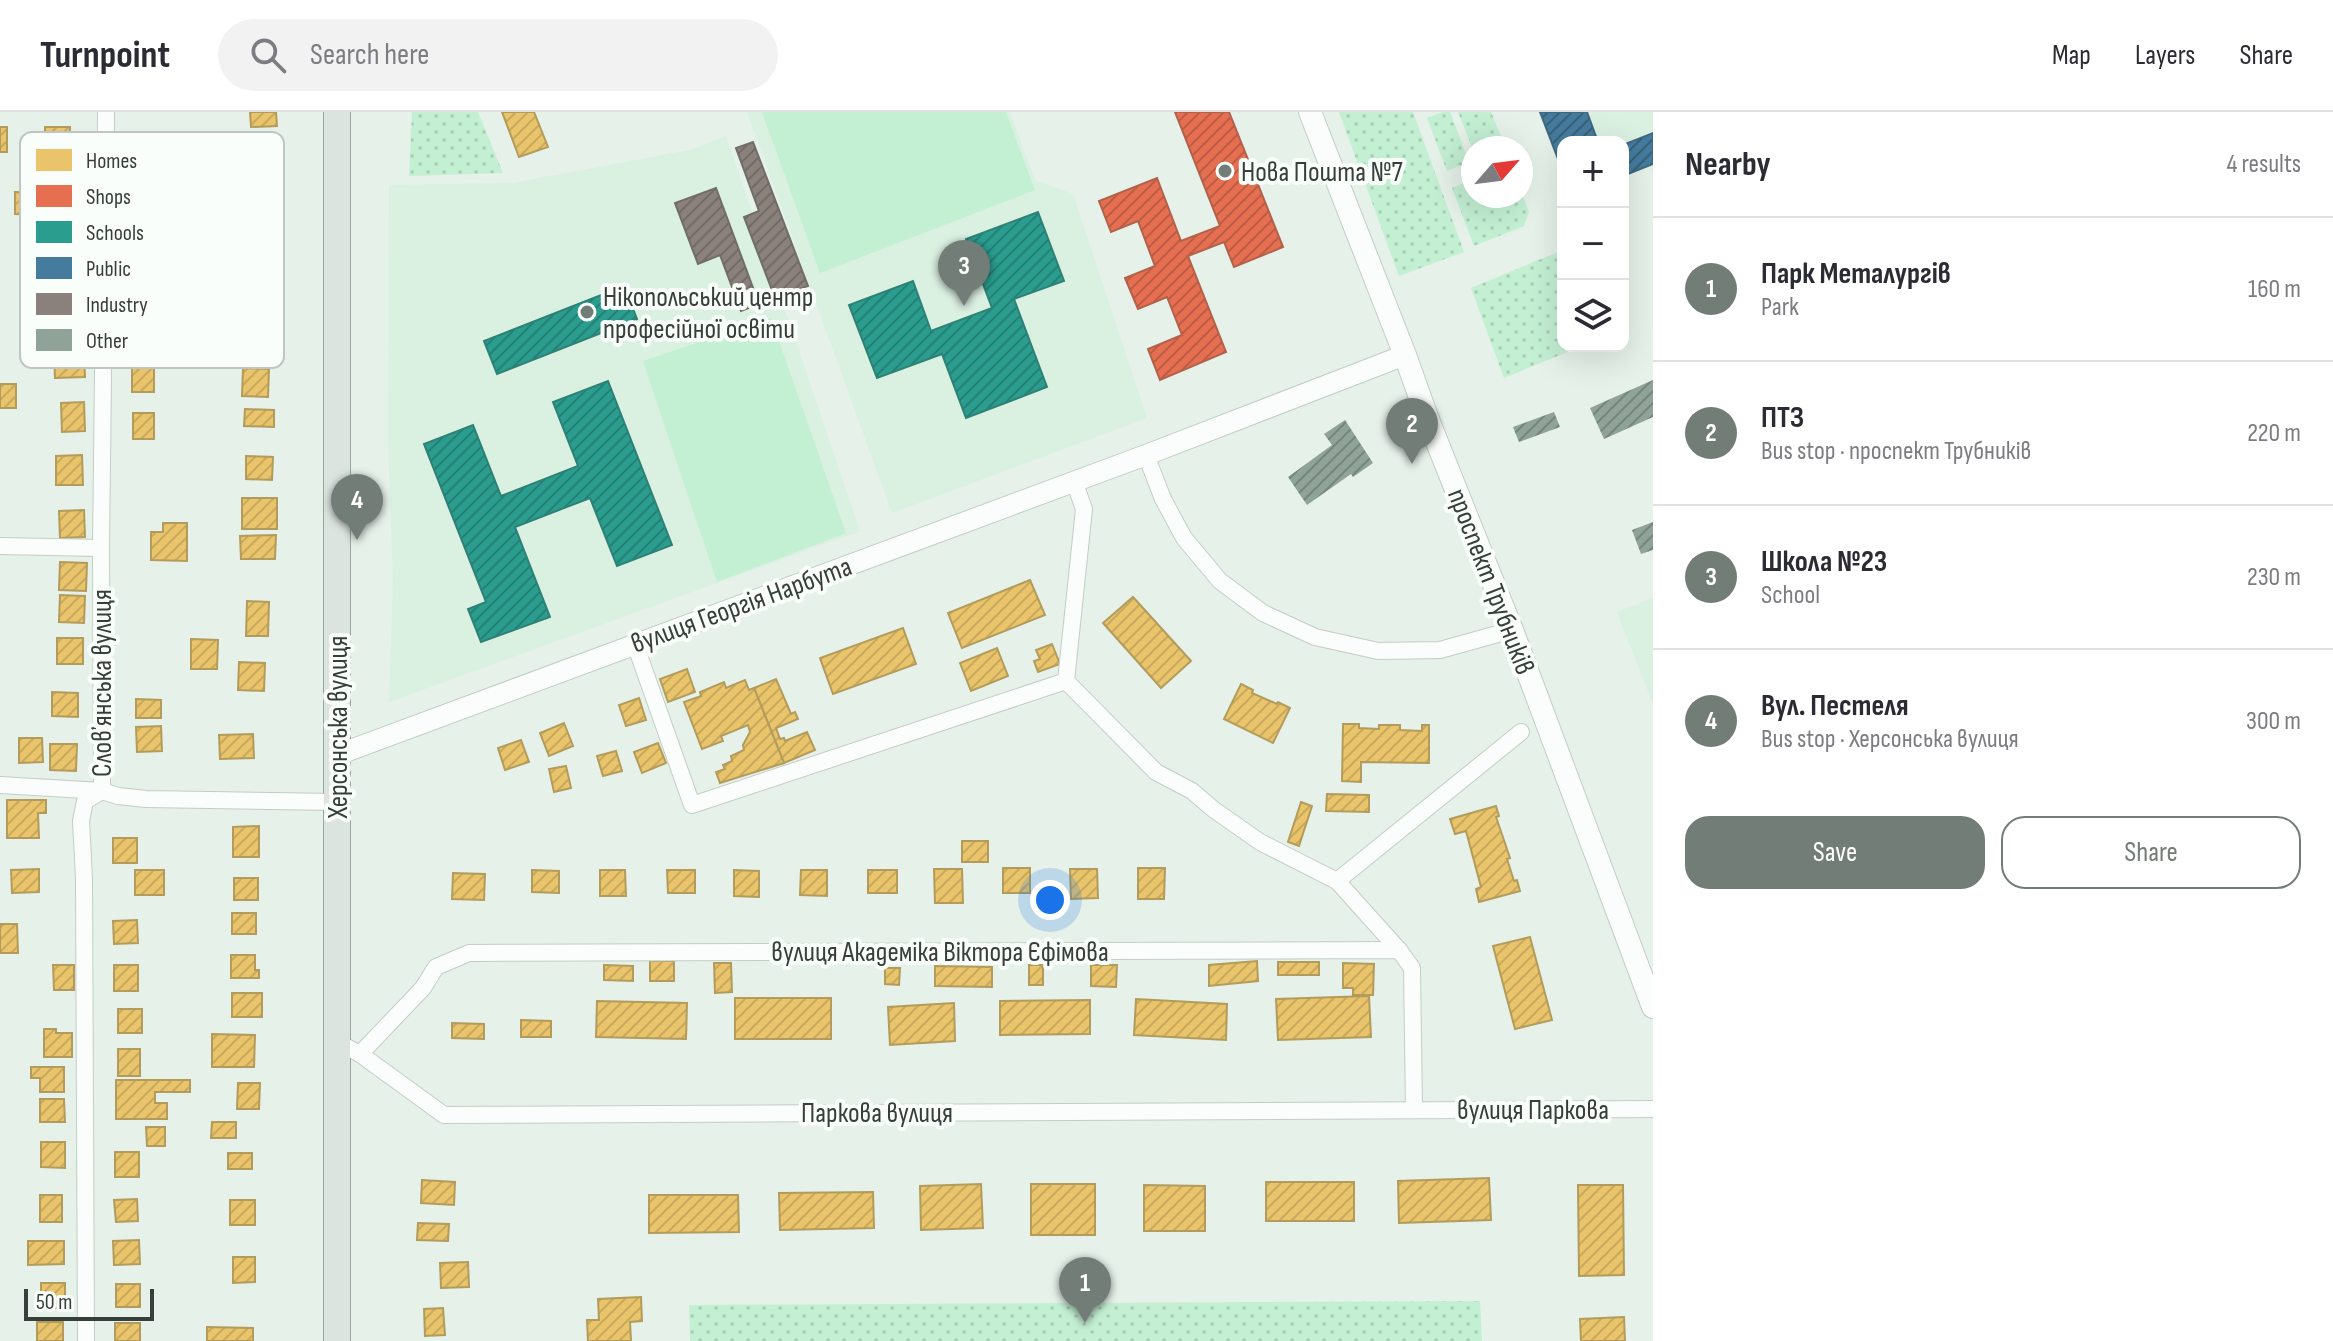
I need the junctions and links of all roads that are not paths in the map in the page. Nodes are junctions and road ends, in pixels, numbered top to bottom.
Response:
1 (106, 112) edge
2 (337, 112) edge
3 (1310, 112) edge
4 (106, 132) edge
5 (1405, 355) junction
6 (103, 368) edge
7 (1146, 455) junction
8 (1074, 481) junction
9 (0, 546) edge
10 (101, 548) junction
11 (1512, 630) junction
12 (635, 644) junction
13 (1066, 681) junction
14 (1521, 732) dead end
15 (337, 755) junction
16 (0, 785) edge
17 (102, 791) junction
18 (337, 802) junction
19 (1337, 881) junction
20 (1399, 950) junction
21 (1653, 1007) edge
22 (348, 1048) junction
23 (1414, 1109) junction
24 (1653, 1109) edge
25 (86, 1341) edge
26 (337, 1341) edge

1 - 4 street, Словʼянська вулиця
2 - 15 main road, Херсонська вулиця
3 - 5 main road, проспект Трубників
5 - 7 street, вулиця Георгія Нарбута
5 - 11 main road, проспект Трубників
6 - 10 street, Словʼянська вулиця
7 - 8 street, вулиця Георгія Нарбута
7 - 11 street
8 - 12 street, вулиця Георгія Нарбута
8 - 13 street
9 - 10 street
10 - 17 street, Словʼянська вулиця
11 - 21 main road, проспект Трубників
12 - 13 street
12 - 15 street, вулиця Георгія Нарбута
13 - 19 street
14 - 19 street
15 - 18 main road, Херсонська вулиця
16 - 17 street
17 - 18 street
17 - 25 street, Словʼянська вулиця
18 - 22 main road, Херсонська вулиця
19 - 20 street
20 - 22 street, вулиця Академіка Віктора Єфімова
20 - 23 street
22 - 23 street, Паркова вулиця
22 - 26 main road, Херсонська вулиця
23 - 24 street, вулиця Паркова

